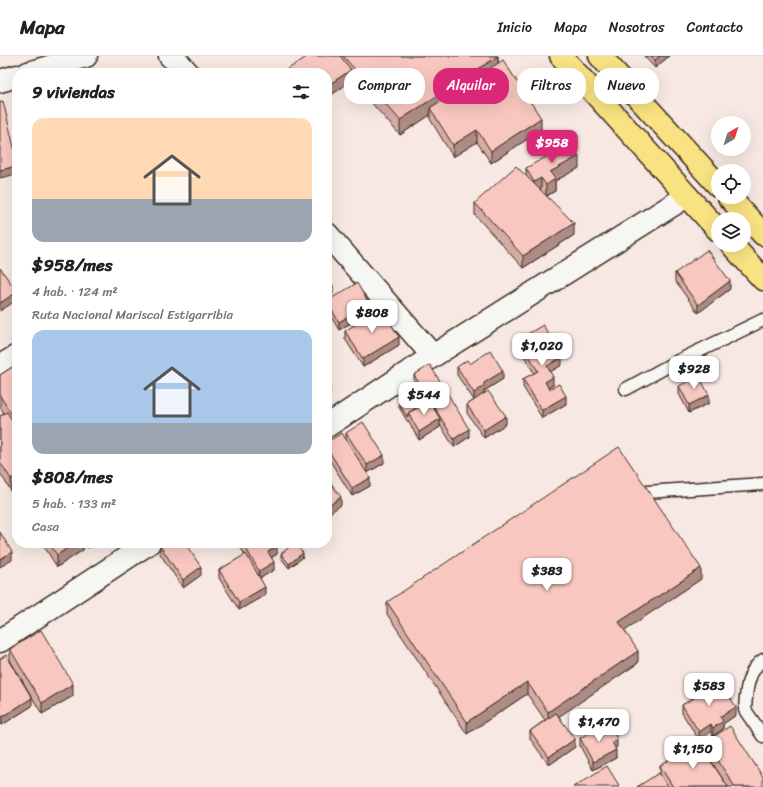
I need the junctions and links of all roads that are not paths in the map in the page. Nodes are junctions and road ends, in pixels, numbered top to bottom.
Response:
1 (86, 56) edge
2 (170, 56) edge
3 (561, 56) edge
4 (600, 56) edge
5 (45, 68) edge
6 (184, 68) edge
7 (12, 78) edge
8 (0, 82) edge
9 (711, 177) edge
10 (687, 196) junction
11 (735, 204) edge
12 (711, 222) edge
13 (763, 234) edge
14 (332, 240) edge
15 (738, 252) edge
16 (763, 279) edge
17 (763, 320) edge
18 (433, 356) junction
19 (12, 359) edge
20 (0, 366) edge
21 (626, 389) dead end
22 (332, 423) edge
23 (763, 484) edge
24 (647, 492) edge
25 (142, 548) edge
26 (0, 641) edge
27 (763, 660) edge
28 (763, 736) edge

1 - 5 street
2 - 6 street
3 - 10 highway
4 - 9 highway
7 - 8 street
10 - 12 highway
10 - 18 street
11 - 13 highway
14 - 18 street
15 - 16 highway
17 - 21 lane
18 - 22 street
19 - 20 street
23 - 24 lane
25 - 26 street
27 - 28 lane

